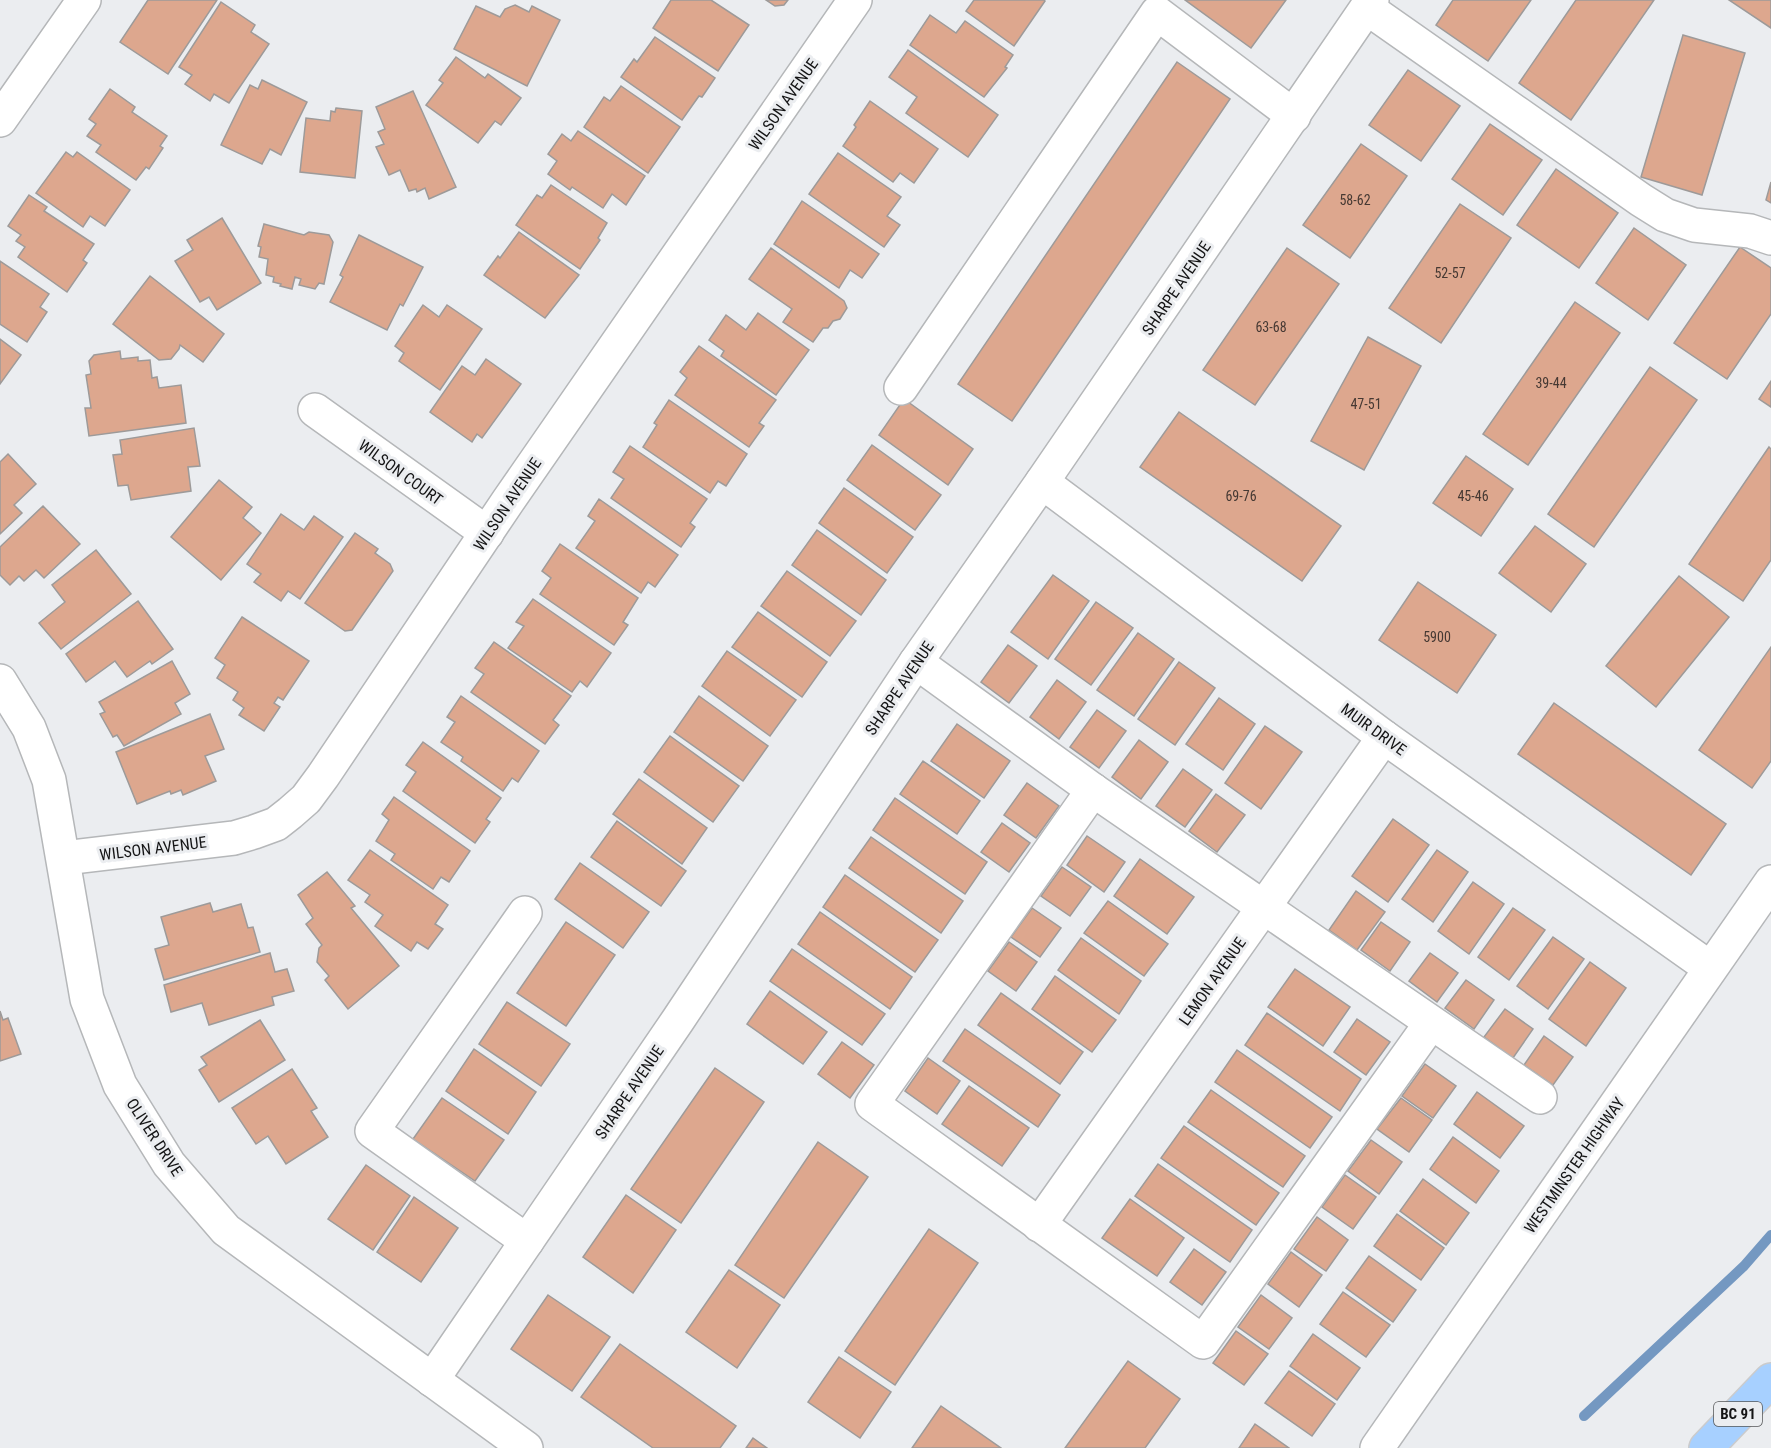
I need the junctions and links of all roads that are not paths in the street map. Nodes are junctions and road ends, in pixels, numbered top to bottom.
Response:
1 (84, 0) edge
2 (855, 0) edge
3 (1370, 4) edge
4 (1294, 116) junction
5 (0, 120) edge
6 (1771, 238) edge
7 (901, 388) dead end
8 (315, 410) dead end
9 (1042, 482) junction
10 (487, 533) junction
11 (916, 662) junction
12 (0, 681) edge
13 (1384, 737) junction
14 (1093, 790) junction
15 (64, 858) junction
16 (1771, 882) edge
17 (1265, 907) junction
18 (525, 913) dead end
19 (1710, 968) junction
20 (1431, 1023) junction
21 (1540, 1097) dead end
22 (1039, 1225) junction
23 (527, 1240) junction
24 (432, 1380) junction
25 (1771, 1380) edge
26 (526, 1448) edge
27 (1377, 1448) edge
28 (1706, 1448) edge

1 - 5 street
2 - 10 street, WILSON AVENUE
3 - 4 street, SHARPE AVENUE
3 - 6 street
4 - 7 street
4 - 9 street, SHARPE AVENUE
8 - 10 street, WILSON COURT
9 - 11 street, SHARPE AVENUE
9 - 13 street, MUIR DRIVE
10 - 15 street, WILSON AVENUE
11 - 14 street
11 - 23 street, SHARPE AVENUE
12 - 15 street, OLIVER DRIVE
13 - 17 street, LEMON AVENUE
13 - 19 street, MUIR DRIVE
14 - 17 street
14 - 22 street
15 - 24 street, OLIVER DRIVE
16 - 19 street, WESTMINSTER HIGHWAY
17 - 20 street
17 - 22 street, LEMON AVENUE
18 - 23 street
19 - 27 street, WESTMINSTER HIGHWAY
20 - 21 street
20 - 22 street
23 - 24 street, SHARPE AVENUE
24 - 26 street, OLIVER DRIVE
25 - 28 highway, BC 91

